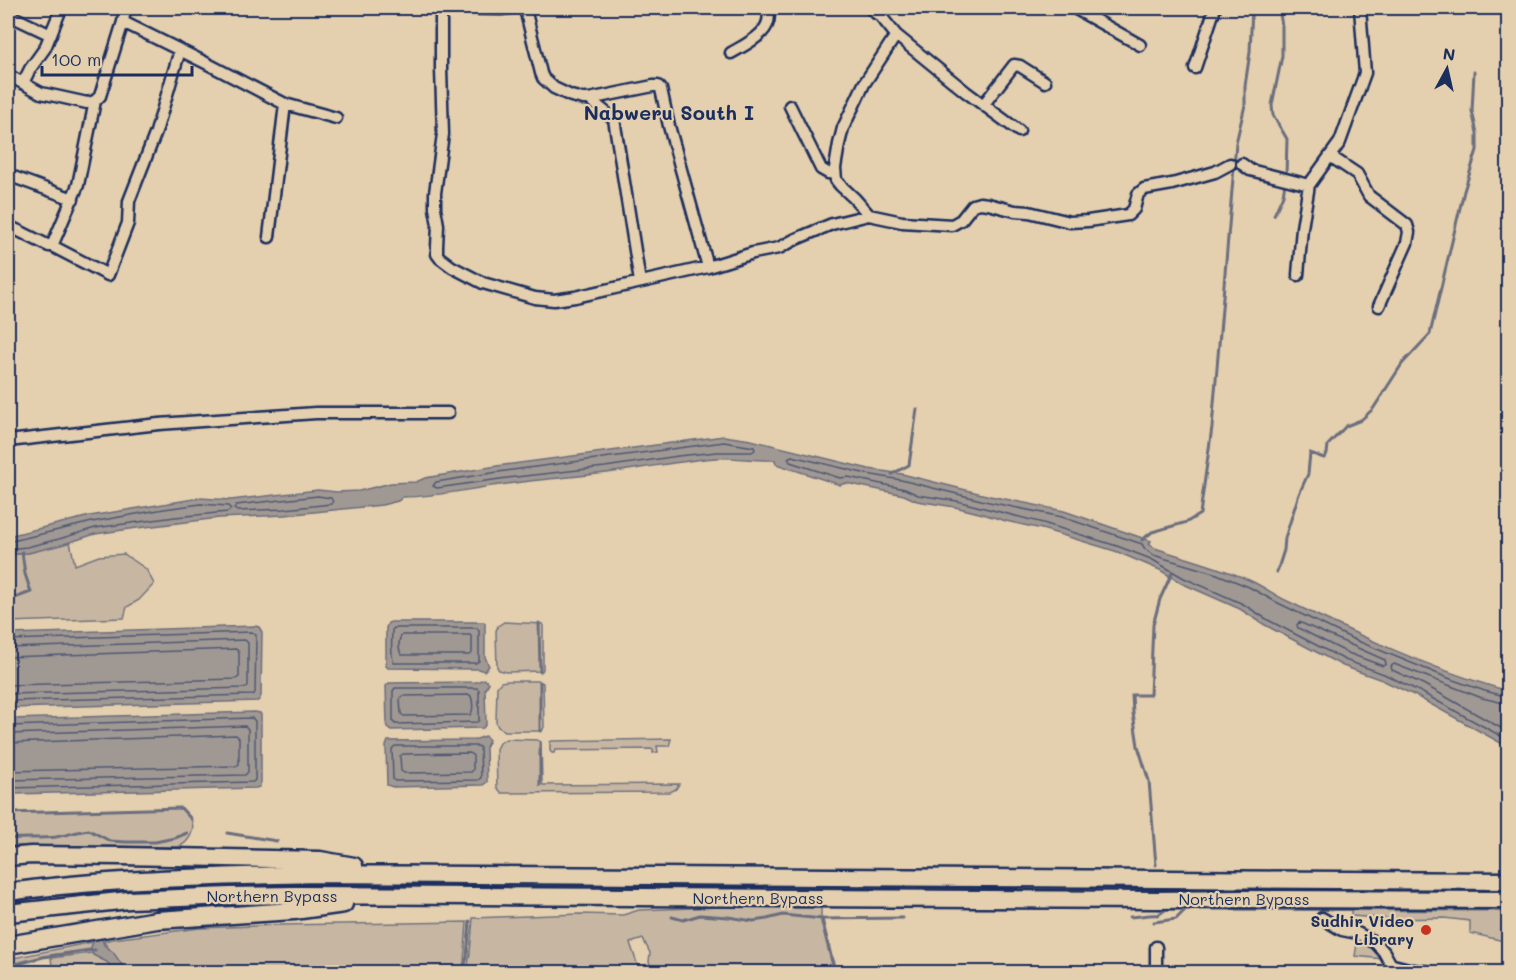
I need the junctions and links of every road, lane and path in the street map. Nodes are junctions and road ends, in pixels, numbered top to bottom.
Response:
1 (58, 8) edge
2 (125, 8) edge
3 (429, 8) edge
4 (441, 8) edge
5 (510, 8) edge
6 (523, 8) edge
7 (767, 8) edge
8 (870, 8) edge
9 (1074, 8) edge
10 (1215, 8) edge
11 (1360, 8) edge
12 (13, 17) dead end
13 (123, 22) junction
14 (51, 35) junction
15 (896, 35) junction
16 (1140, 45) dead end
17 (180, 50) junction
18 (731, 53) dead end
19 (1195, 68) dead end
20 (8, 75) edge
21 (1045, 82) dead end
22 (23, 83) junction
23 (590, 99) junction
24 (95, 101) junction
25 (285, 104) junction
26 (984, 104) junction
27 (790, 106) dead end
28 (336, 118) dead end
29 (1019, 131) dead end
30 (1329, 156) junction
31 (835, 174) junction
32 (8, 175) edge
33 (1309, 184) junction
34 (73, 200) junction
35 (869, 215) junction
36 (8, 226) edge
37 (269, 237) dead end
38 (52, 246) junction
39 (708, 267) junction
40 (1298, 275) dead end
41 (640, 282) junction
42 (1379, 306) dead end
43 (448, 413) dead end
44 (8, 441) edge
45 (8, 857) edge
46 (396, 874) junction
47 (1509, 880) edge
48 (8, 892) edge
49 (392, 896) junction
50 (1509, 900) edge
51 (8, 913) edge
52 (1322, 918) dead end
53 (8, 945) edge
54 (1156, 947) dead end
55 (1156, 972) edge
56 (1431, 972) edge

1 - 14 street
2 - 13 street
3 - 4 street
4 - 5 street
4 - 41 street
6 - 23 street
7 - 18 street
8 - 15 street
9 - 16 street
10 - 19 street
11 - 30 street
12 - 14 street
13 - 17 street
13 - 24 street
14 - 22 street
15 - 26 street
15 - 31 street
17 - 25 street
17 - 38 street
20 - 22 street
21 - 26 street
22 - 24 street
23 - 39 street
23 - 41 street
24 - 34 street
25 - 28 street
25 - 37 street
26 - 29 street
27 - 31 street
30 - 33 street
30 - 42 street
31 - 35 street
32 - 34 street
33 - 35 street
33 - 40 street
34 - 38 street
35 - 39 street
36 - 38 street
39 - 41 street
43 - 44 street
45 - 46 highway
46 - 47 highway, Northern Bypass
46 - 48 highway, Northern Bypass
49 - 50 highway, Northern Bypass
49 - 51 highway, Northern Bypass
49 - 53 highway
52 - 56 street
54 - 55 street

